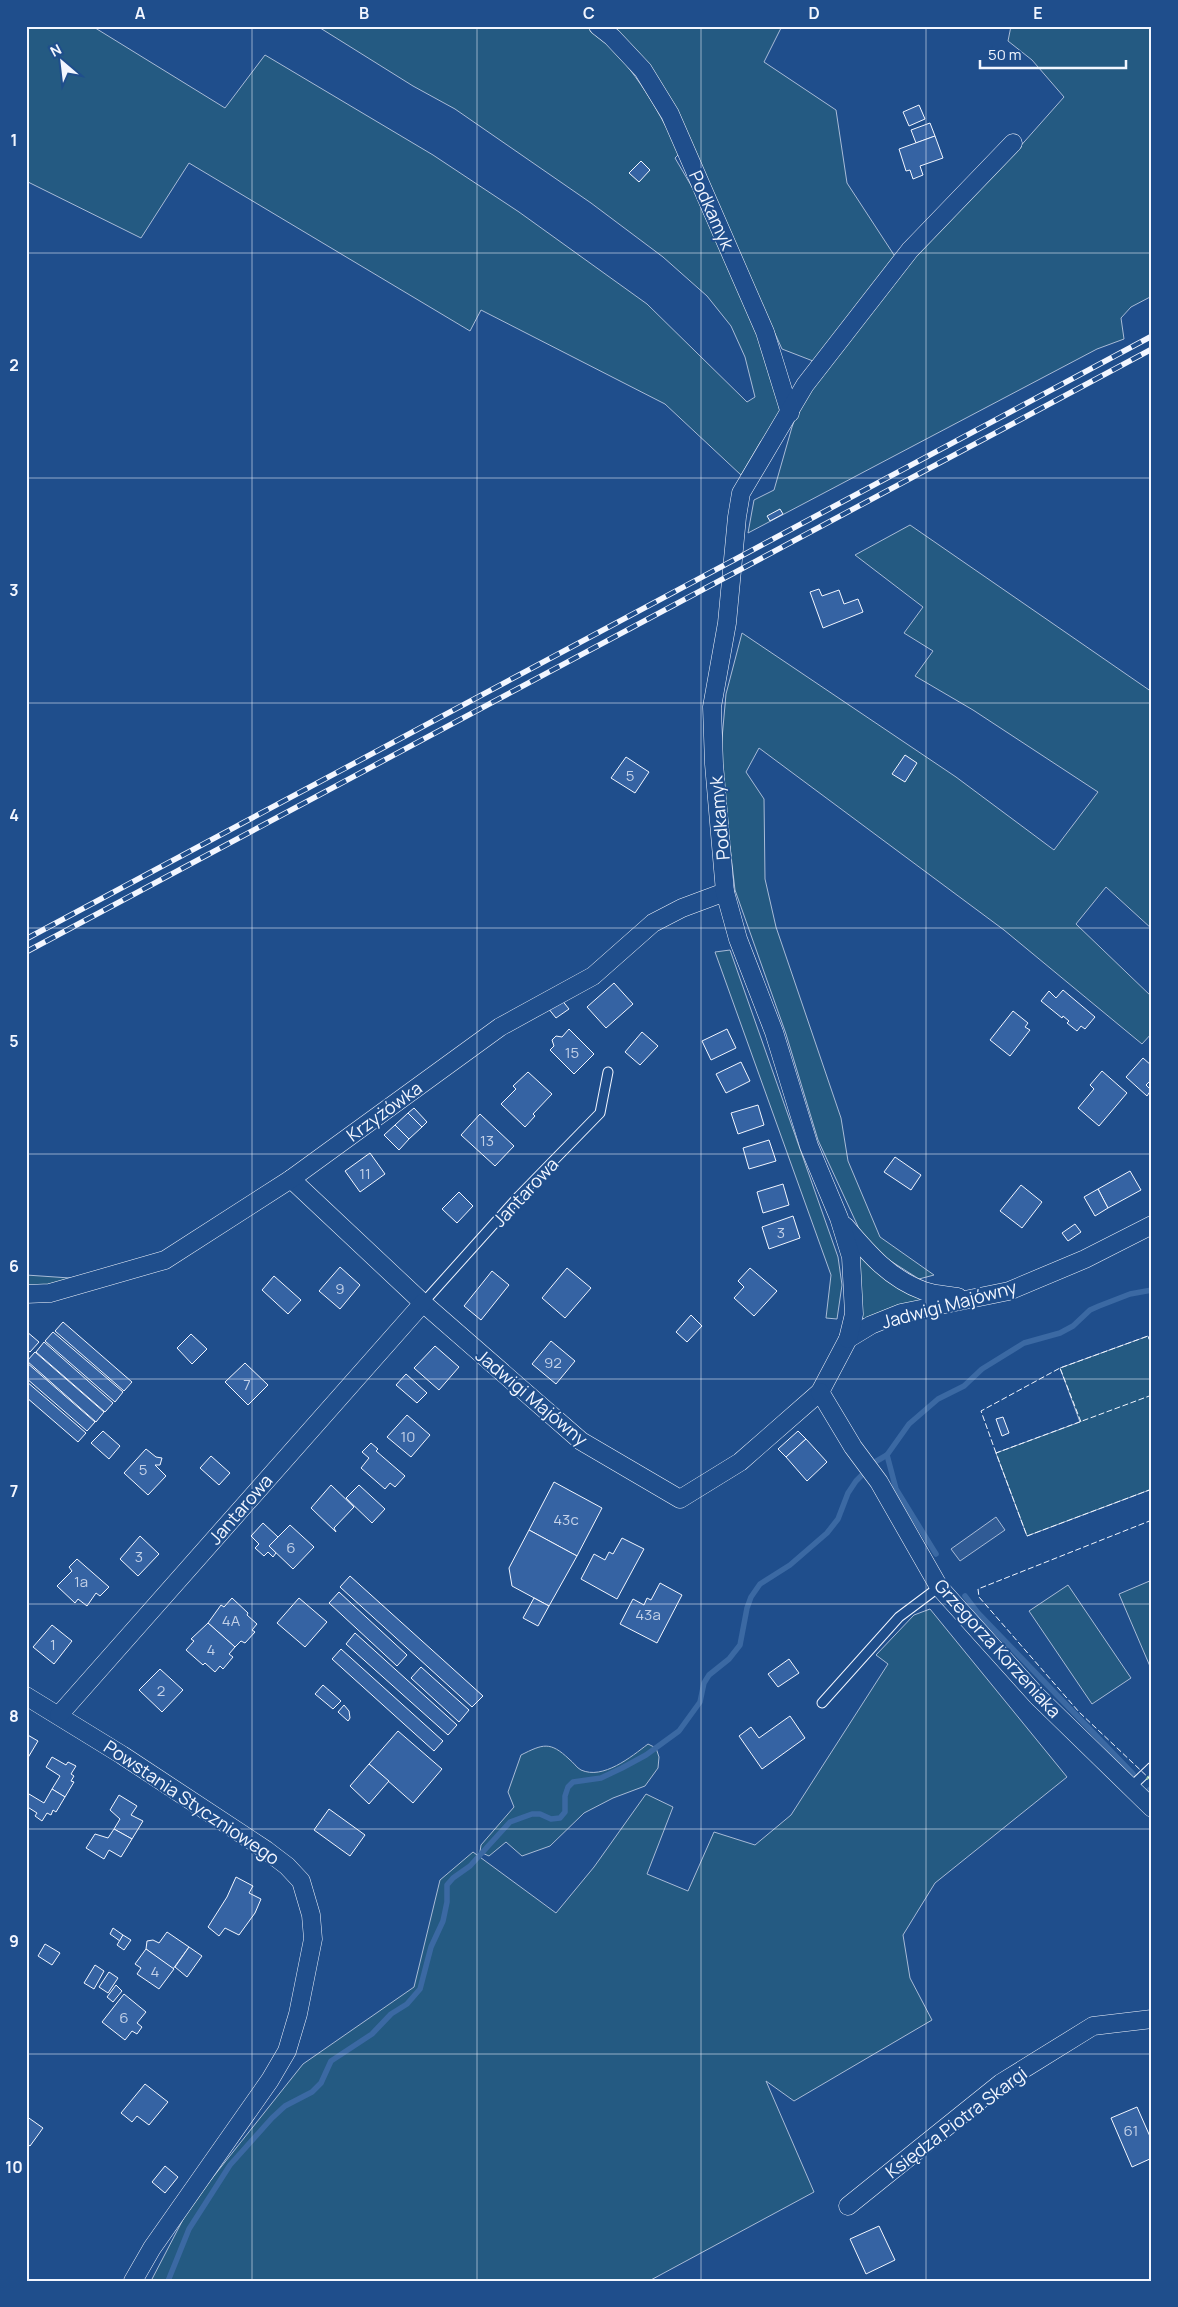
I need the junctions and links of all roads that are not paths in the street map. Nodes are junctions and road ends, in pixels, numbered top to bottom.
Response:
1 (598, 26) edge
2 (1012, 143) dead end
3 (790, 414) junction
4 (725, 892) junction
5 (608, 1072) dead end
6 (291, 1179) junction
7 (839, 1218) junction
8 (1152, 1225) edge
9 (26, 1294) edge
10 (971, 1299) junction
11 (423, 1303) junction
12 (848, 1339) junction
13 (820, 1392) junction
14 (939, 1587) junction
15 (26, 1696) edge
16 (822, 1703) dead end
17 (59, 1715) junction
18 (1152, 1767) edge
19 (1131, 1787) junction
20 (1152, 1808) edge
21 (1152, 2019) edge
22 (848, 2206) dead end
23 (133, 2281) edge

1 - 3 street, Podkamyk
2 - 3 street, Podkamyk
3 - 4 street, Podkamyk
4 - 6 street, Krzyżówka
4 - 7 street, Podkamyk
5 - 11 lane, Jantarowa
6 - 9 street, Krzyżówka
6 - 11 street
7 - 10 street, Podkamyk
7 - 12 street, Podkamyk
8 - 10 street, Jadwigi Majówny
10 - 12 street, Jadwigi Majówny
11 - 13 street, Jadwigi Majówny
11 - 17 street, Jantarowa
12 - 13 street, Jadwigi Majówny
13 - 14 street, Grzegorza Korzeniaka
14 - 16 lane
14 - 19 street, Grzegorza Korzeniaka
15 - 17 street, Powstania Styczniowego
17 - 23 street, Powstania Styczniowego
18 - 19 lane
19 - 20 street, Grzegorza Korzeniaka
21 - 22 street, Księdza Piotra Skargi

